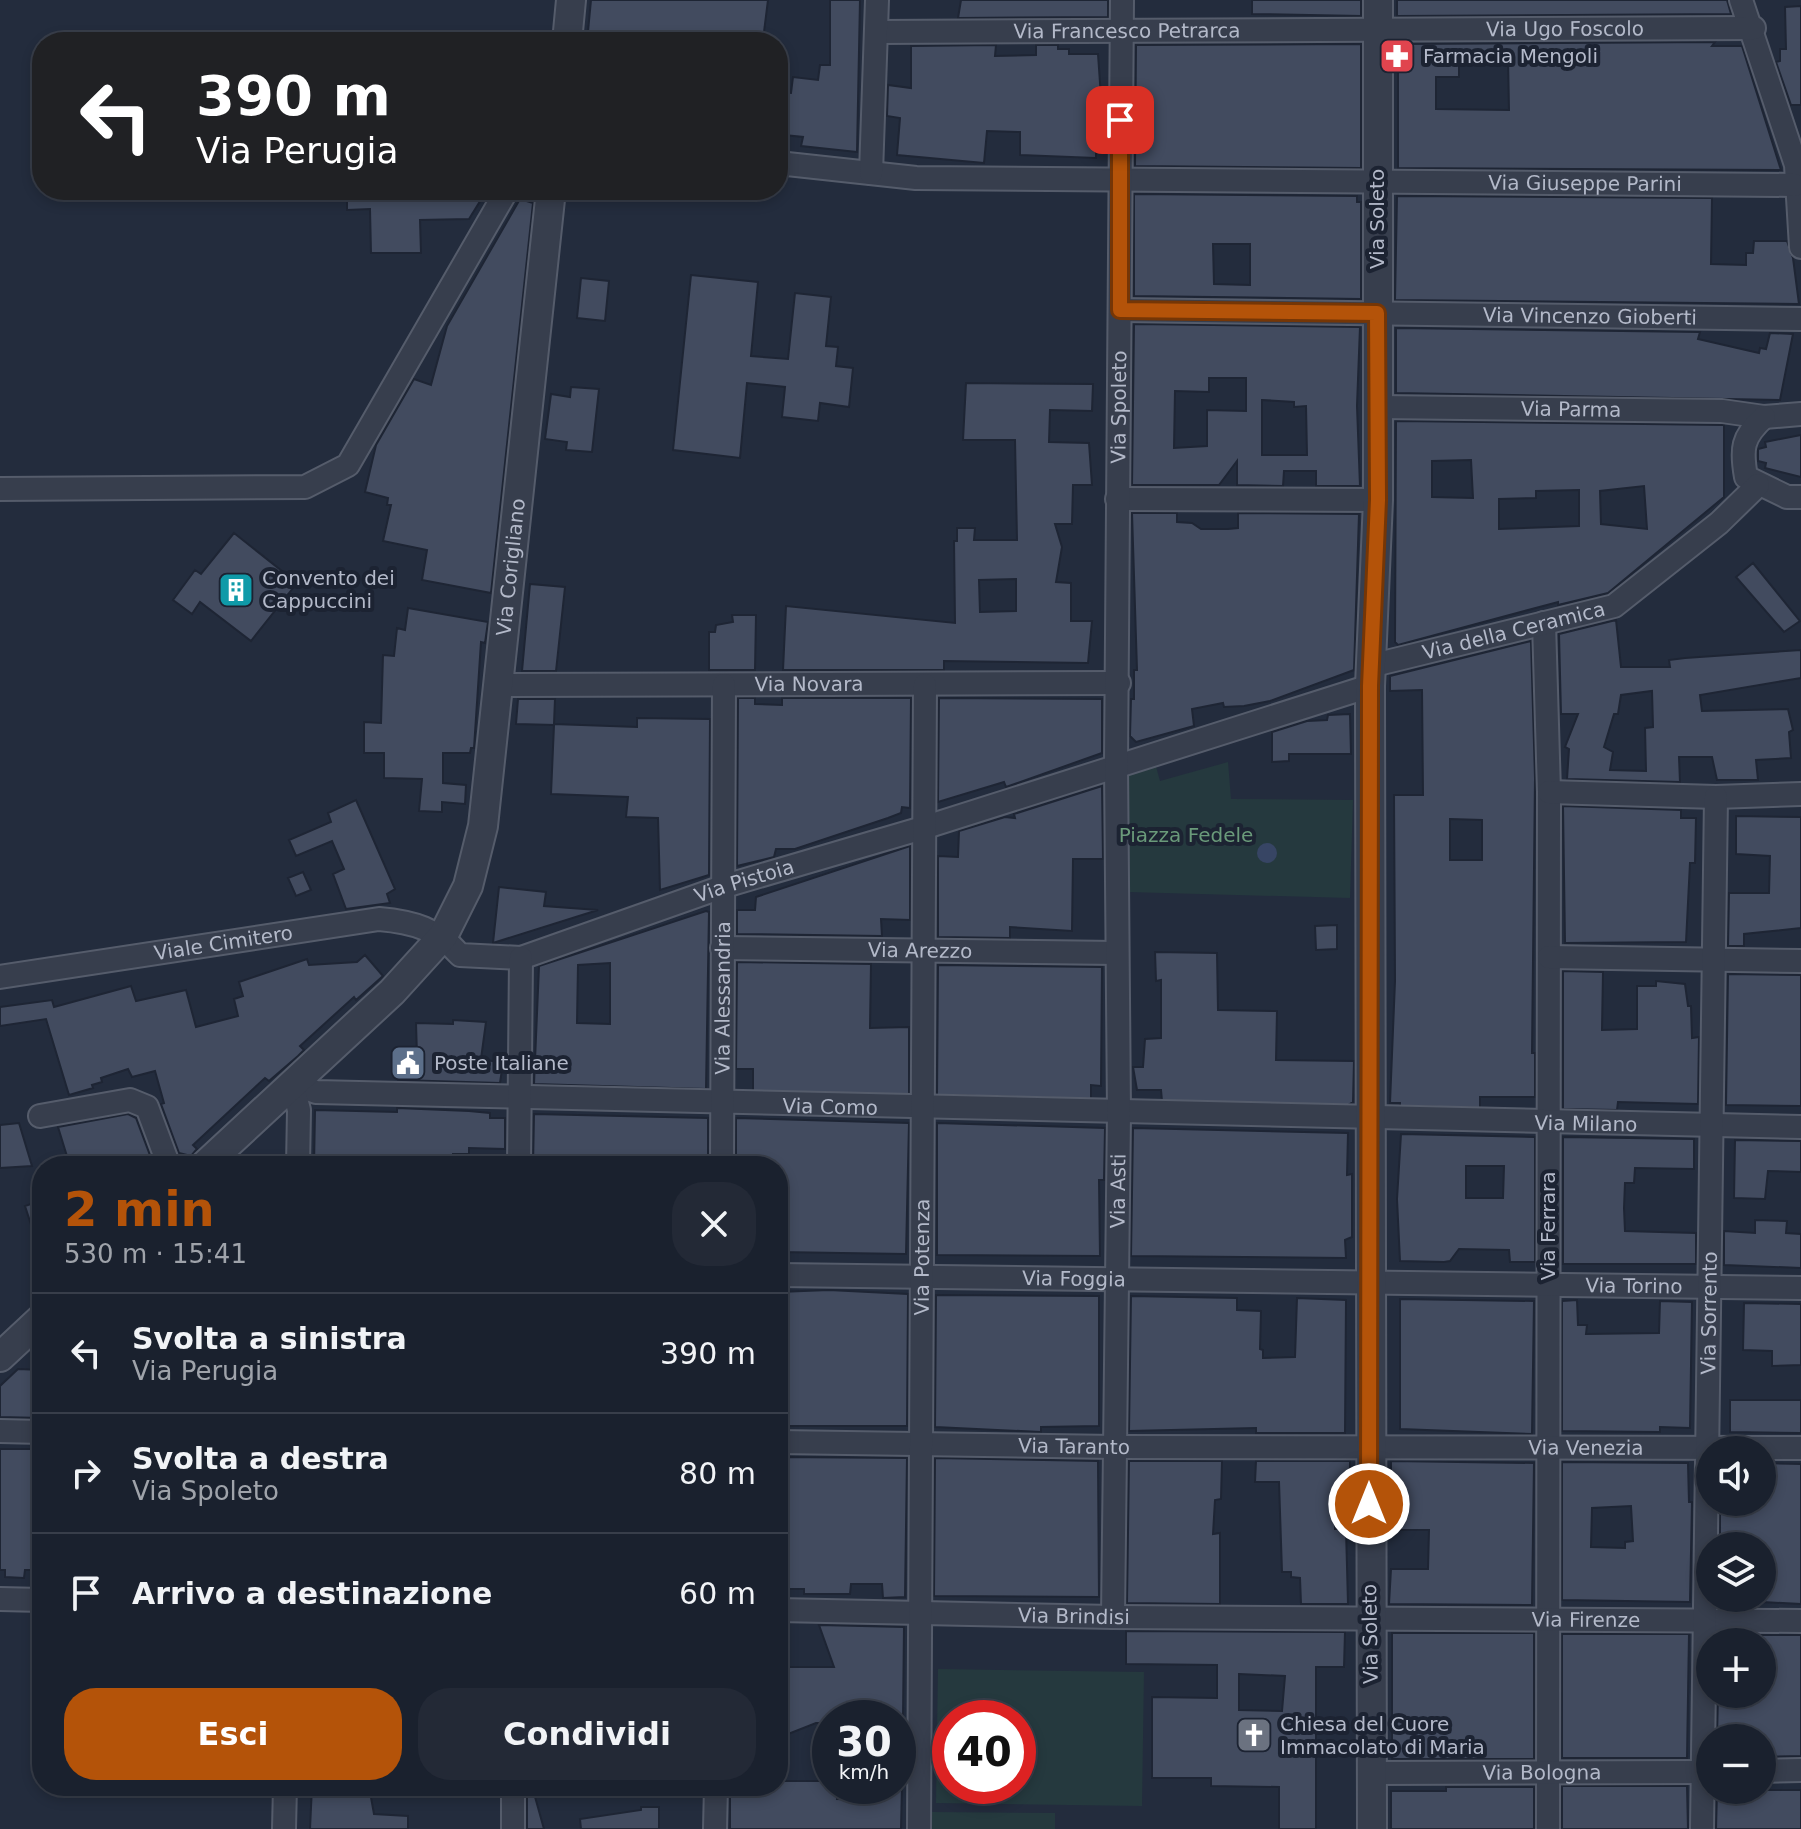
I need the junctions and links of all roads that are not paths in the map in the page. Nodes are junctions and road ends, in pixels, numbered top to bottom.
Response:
1 (571, 0) edge
2 (877, 0) edge
3 (1122, 0) edge
4 (1378, 0) edge
5 (1741, 0) edge
6 (1754, 28) junction
7 (568, 32) edge
8 (877, 32) junction
9 (1378, 32) junction
10 (1122, 33) junction
11 (788, 164) edge
12 (1797, 172) edge
13 (871, 173) junction
14 (1119, 179) junction
15 (1377, 180) junction
16 (501, 200) edge
17 (550, 200) edge
18 (1801, 247) edge
19 (1120, 310) junction
20 (1377, 313) junction
21 (1801, 319) edge
22 (1379, 407) junction
23 (1801, 414) edge
24 (1764, 417) junction
25 (1758, 485) junction
26 (0, 489) edge
27 (1801, 497) edge
28 (1117, 499) junction
29 (1378, 500) junction
30 (1544, 623) junction
31 (1370, 676) junction
32 (1119, 683) junction
33 (499, 685) junction
34 (724, 685) junction
35 (925, 685) junction
36 (1116, 764) junction
37 (1549, 792) junction
38 (1801, 794) edge
39 (1716, 797) junction
40 (926, 827) junction
41 (725, 886) junction
42 (443, 936) junction
43 (722, 948) junction
44 (924, 951) junction
45 (1117, 953) junction
46 (1549, 957) junction
47 (521, 958) junction
48 (1714, 958) junction
49 (1801, 961) edge
50 (0, 977) edge
51 (292, 1083) junction
52 (520, 1098) junction
53 (723, 1101) junction
54 (922, 1107) junction
55 (1119, 1113) junction
56 (40, 1116) dead end
57 (1370, 1121) junction
58 (1549, 1123) junction
59 (1711, 1126) junction
60 (1801, 1127) edge
61 (165, 1156) edge
62 (215, 1156) edge
63 (298, 1156) edge
64 (519, 1156) edge
65 (722, 1156) edge
66 (788, 1275) edge
67 (922, 1276) junction
68 (1117, 1279) junction
69 (1369, 1281) junction
70 (1548, 1284) junction
71 (1709, 1286) junction
72 (1801, 1288) edge
73 (32, 1327) edge
74 (0, 1357) edge
75 (0, 1431) edge
76 (32, 1432) edge
77 (1707, 1436) edge
78 (788, 1442) edge
79 (921, 1443) junction
80 (1548, 1445) junction
81 (1369, 1446) junction
82 (1115, 1447) junction
83 (1696, 1448) edge
84 (1776, 1448) edge
85 (1801, 1448) edge
86 (1706, 1516) edge
87 (0, 1599) edge
88 (32, 1600) edge
89 (788, 1610) edge
90 (919, 1613) junction
91 (1113, 1617) junction
92 (1370, 1618) junction
93 (1548, 1621) junction
94 (1705, 1621) junction
95 (1801, 1621) edge
96 (1706, 1724) edge
97 (1801, 1770) edge
98 (1776, 1771) edge
99 (1696, 1772) edge
100 (1372, 1773) junction
101 (1548, 1774) junction
102 (285, 1796) edge
103 (513, 1796) edge
104 (716, 1796) edge
105 (1704, 1804) edge
106 (284, 1829) edge
107 (513, 1829) edge
108 (715, 1829) edge
109 (919, 1829) edge
110 (1372, 1829) edge
111 (1548, 1829) edge
112 (1702, 1829) edge

1 - 7 street
2 - 8 street
3 - 10 street, Via Spoleto
4 - 9 street, Via Soleto
5 - 6 street
6 - 9 street, Via Ugo Foscolo
6 - 12 street
8 - 10 street, Via Francesco Petrarca
8 - 13 street
9 - 10 street, Via Francesco Petrarca
9 - 15 street, Via Soleto
10 - 14 street, Via Spoleto
11 - 13 street, Via Giuseppe Parini
12 - 15 street, Via Giuseppe Parini
12 - 18 street
13 - 14 street, Via Giuseppe Parini
14 - 15 street, Via Giuseppe Parini
14 - 19 street, Via Spoleto
15 - 20 street, Via Soleto
16 - 26 street
17 - 33 street, Via Corigliano
19 - 20 street, Via Vincenzo Gioberti
19 - 28 street, Via Spoleto
20 - 21 street, Via Vincenzo Gioberti
20 - 22 street, Via Soleto
22 - 24 street, Via Parma
22 - 29 street, Via Soleto
23 - 24 street, Via Parma
24 - 25 street
25 - 27 street
25 - 30 street, Via della Ceramica
28 - 29 street
28 - 32 street, Via Spoleto
29 - 31 street, Via Soleto
30 - 31 street, Via della Ceramica
30 - 37 street, Via Ferrara
31 - 36 street, Via Pistoia
31 - 57 street, Via Soleto
32 - 35 street, Via Novara
32 - 36 street, Via Spoleto
33 - 34 street, Via Novara
33 - 42 street, Via Corigliano
34 - 35 street, Via Novara
34 - 41 street, Via Alessandria
35 - 40 street, Via Potenza
36 - 40 street, Via Pistoia
36 - 45 street, Via Asti
37 - 39 street
37 - 46 street, Via Ferrara
38 - 39 street
39 - 48 street, Via Sorrento
40 - 41 street, Via Pistoia
40 - 44 street, Via Potenza
41 - 43 street, Via Alessandria
41 - 47 street, Via Pistoia
42 - 47 street, Via Pistoia
42 - 50 street, Viale Cimitero
42 - 51 street
43 - 44 street, Via Arezzo
43 - 53 street, Via Alessandria
44 - 45 street, Via Arezzo
44 - 54 street, Via Potenza
45 - 55 street, Via Asti
46 - 48 street
46 - 58 street, Via Ferrara
47 - 52 street
48 - 49 street
48 - 59 street, Via Sorrento
51 - 52 street, Via Como
51 - 62 street
51 - 63 street
52 - 53 street, Via Como
52 - 64 street
53 - 54 street, Via Como
53 - 65 street, Via Alessandria
54 - 55 street, Via Como
54 - 67 street, Via Potenza
55 - 57 street, Via Como
55 - 68 street, Via Asti
56 - 61 street
57 - 58 street, Via Milano
57 - 69 street, Via Soleto
58 - 59 street, Via Milano
58 - 70 street, Via Ferrara
59 - 60 street, Via Milano
59 - 71 street, Via Sorrento
66 - 67 street, Via Foggia
67 - 68 street, Via Foggia
67 - 79 street, Via Potenza
68 - 69 street, Via Foggia
68 - 82 street, Via Asti
69 - 70 street, Via Torino
69 - 81 street, Via Soleto
70 - 71 street, Via Torino
70 - 80 street, Via Ferrara
71 - 72 street, Via Torino
71 - 77 street, Via Sorrento
73 - 74 street
75 - 76 street
78 - 79 street, Via Taranto
79 - 82 street, Via Taranto
79 - 90 street, Via Potenza
80 - 81 street, Via Venezia
80 - 83 street, Via Venezia
80 - 93 street, Via Ferrara
81 - 82 street, Via Taranto
81 - 92 street, Via Soleto
82 - 91 street, Via Asti
84 - 85 street, Via Venezia
86 - 94 street, Via Sorrento
87 - 88 street
89 - 90 street, Via Brindisi
90 - 91 street, Via Brindisi
90 - 109 street, Via Potenza
91 - 92 street, Via Brindisi
92 - 93 street, Via Firenze
92 - 100 street, Via Soleto
93 - 94 street, Via Firenze
93 - 101 street, Via Ferrara
94 - 95 street, Via Firenze
94 - 96 street, Via Sorrento
97 - 98 street
99 - 101 street, Via Bologna
100 - 101 street, Via Bologna
100 - 110 street, Via Soleto
101 - 111 street, Via Ferrara
102 - 106 street
103 - 107 street
104 - 108 street
105 - 112 street, Via Sorrento

